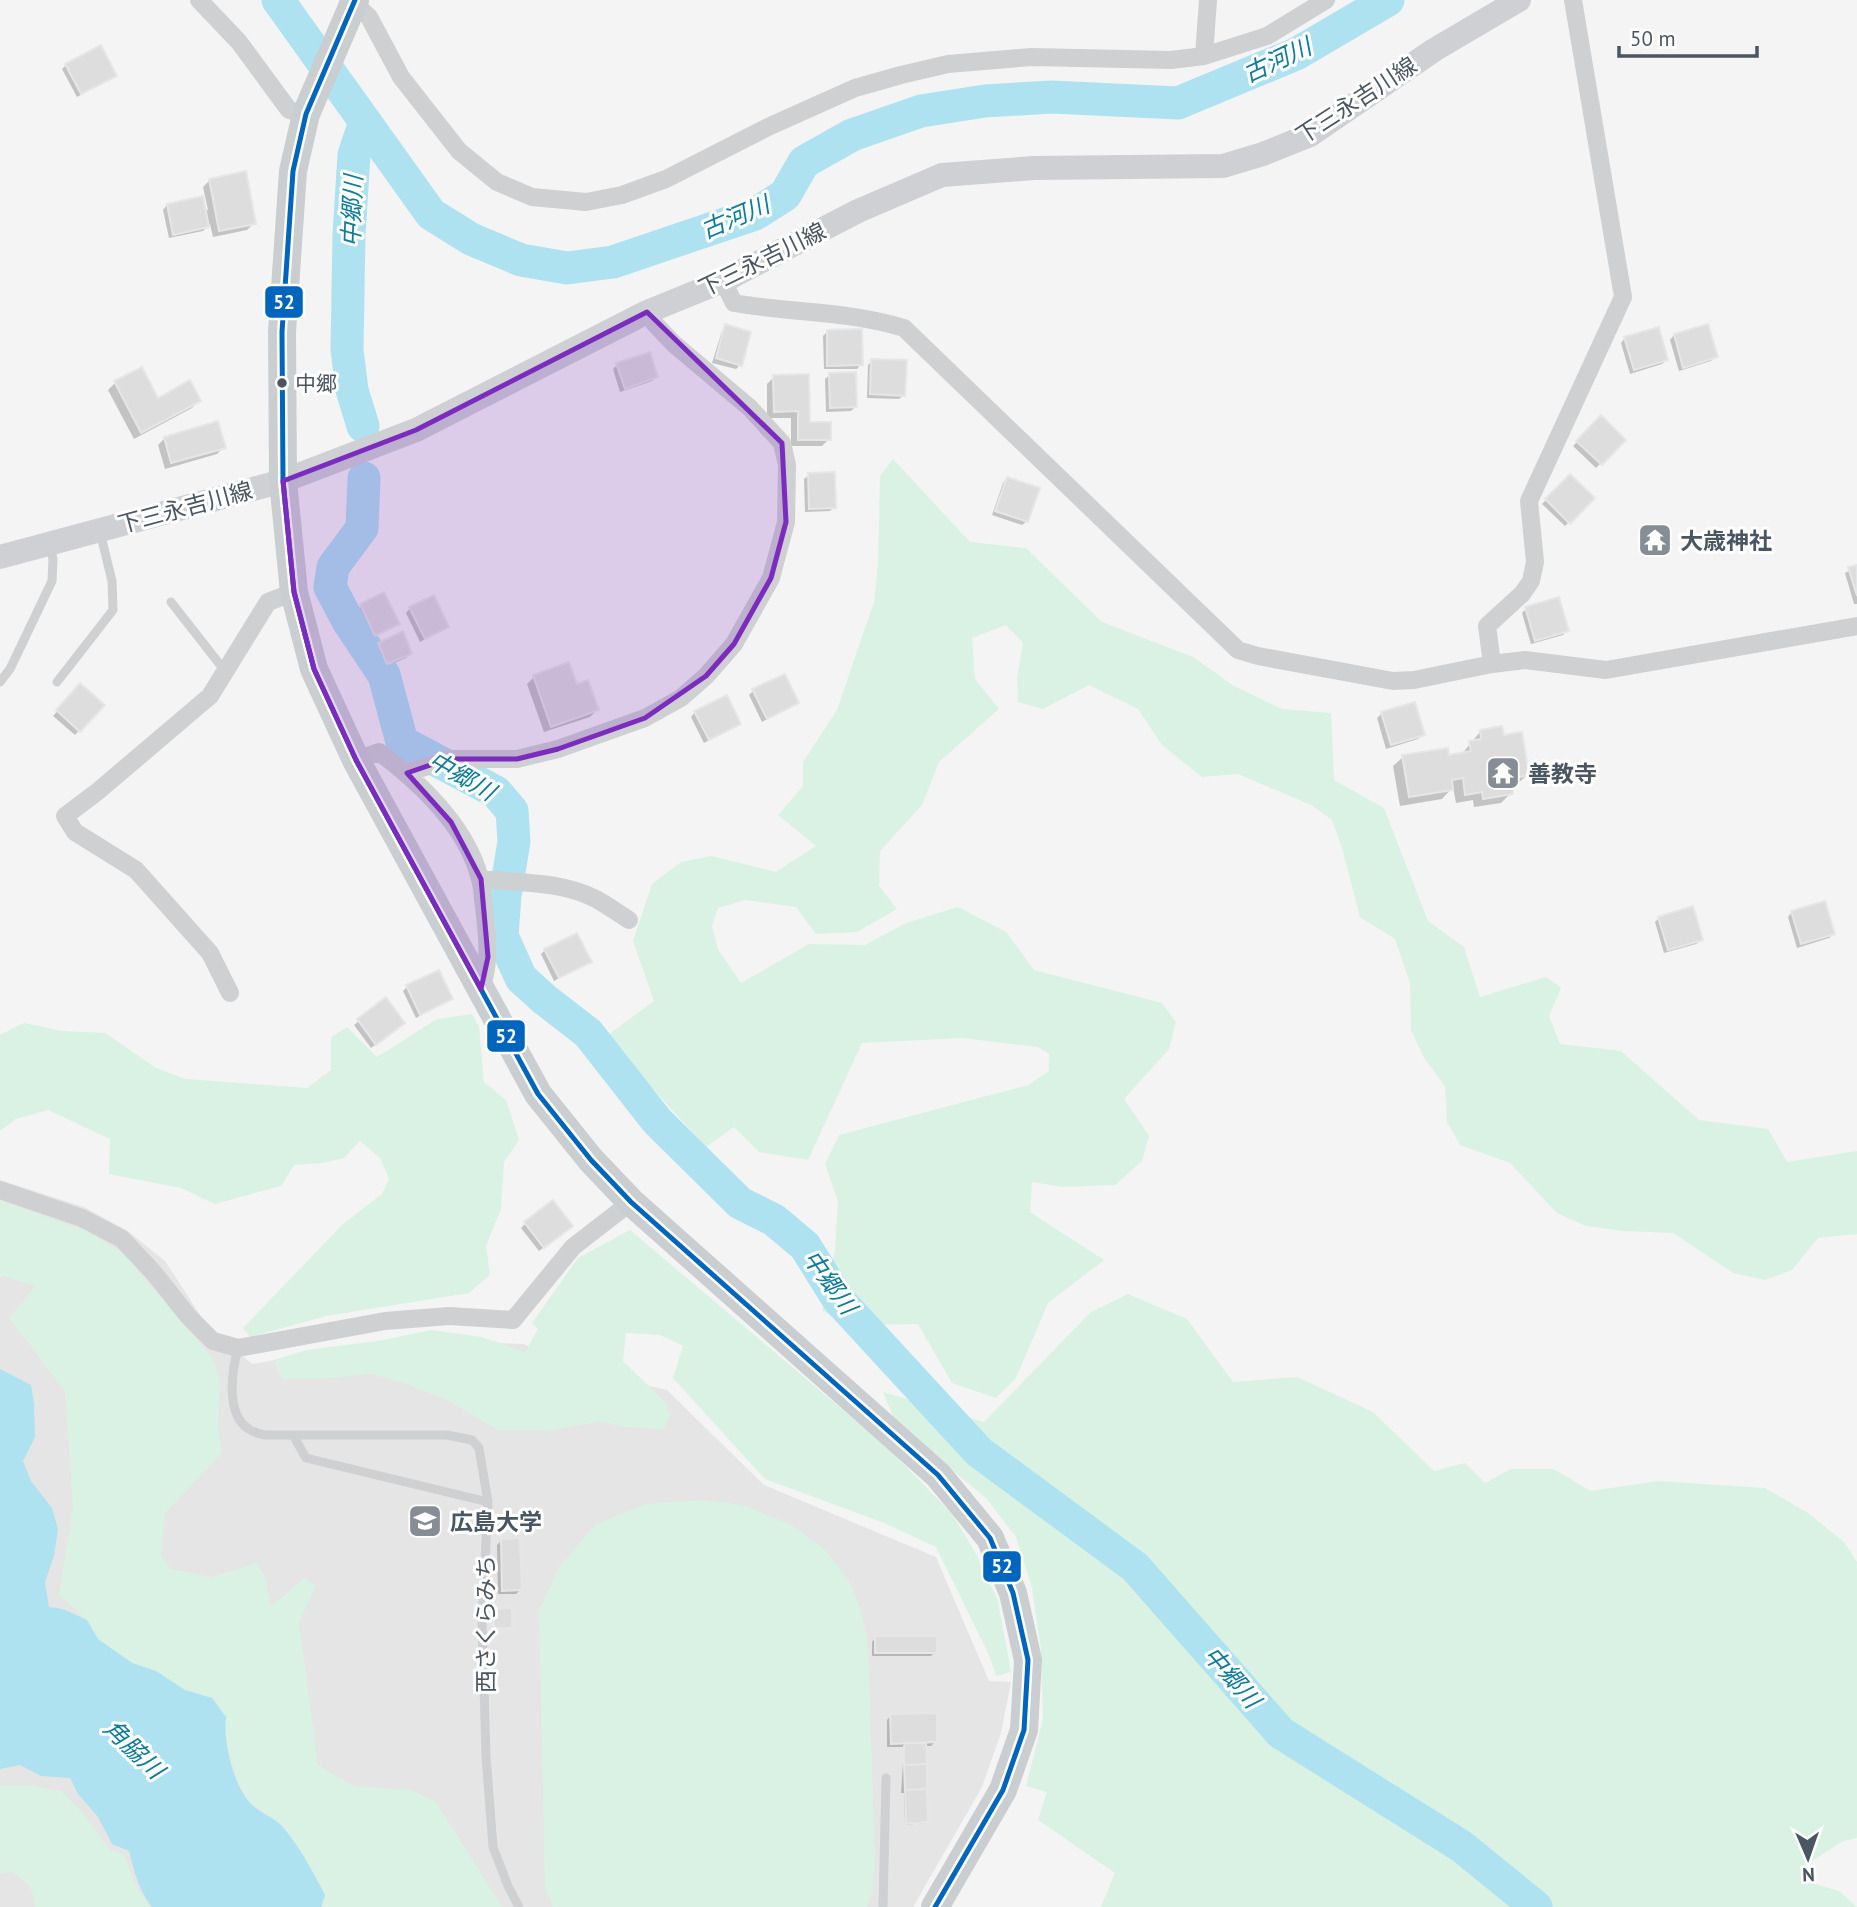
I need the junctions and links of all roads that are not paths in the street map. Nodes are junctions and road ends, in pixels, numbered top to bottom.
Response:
1 (199, 0) edge
2 (1208, 0) edge
3 (1326, 0) edge
4 (1519, 0) edge
5 (1573, 0) edge
6 (352, 5) edge
7 (1204, 56) junction
8 (306, 114) junction
9 (723, 281) junction
10 (648, 312) junction
11 (283, 481) junction
12 (99, 530) junction
13 (49, 544) junction
14 (0, 557) edge
15 (294, 592) junction
16 (171, 602) dead end
17 (1857, 626) edge
18 (1492, 664) junction
19 (5, 668) edge
20 (225, 671) junction
21 (0, 682) edge
22 (57, 682) dead end
23 (356, 760) junction
24 (408, 773) junction
25 (498, 881) junction
26 (629, 920) dead end
27 (481, 989) junction
28 (230, 993) dead end
29 (0, 1190) edge
30 (631, 1202) junction
31 (238, 1348) junction
32 (293, 1435) junction
33 (488, 1502) junction
34 (886, 1778) dead end
35 (519, 1907) edge
36 (883, 1907) edge
37 (935, 1907) edge

1 - 8 street
2 - 7 street
3 - 7 street
4 - 9 main road, 下三永吉川線
5 - 18 street
6 - 7 street
6 - 8 main road
8 - 11 main road
9 - 10 main road, 下三永吉川線
9 - 18 street
10 - 11 main road, 下三永吉川線
10 - 24 street
11 - 12 main road, 下三永吉川線
11 - 15 main road
12 - 13 main road, 下三永吉川線
12 - 22 lane
13 - 14 main road, 下三永吉川線
13 - 19 lane
15 - 20 street
15 - 23 main road
16 - 20 lane
17 - 18 street
19 - 21 lane
20 - 28 street
23 - 24 street
23 - 27 main road
24 - 25 street
25 - 26 street
25 - 27 street
27 - 30 main road
29 - 31 street
30 - 31 street
30 - 37 main road
31 - 32 lane, 西さくらみち
32 - 33 lane
32 - 33 lane, 西さくらみち
33 - 35 lane, 西さくらみち
34 - 36 lane

